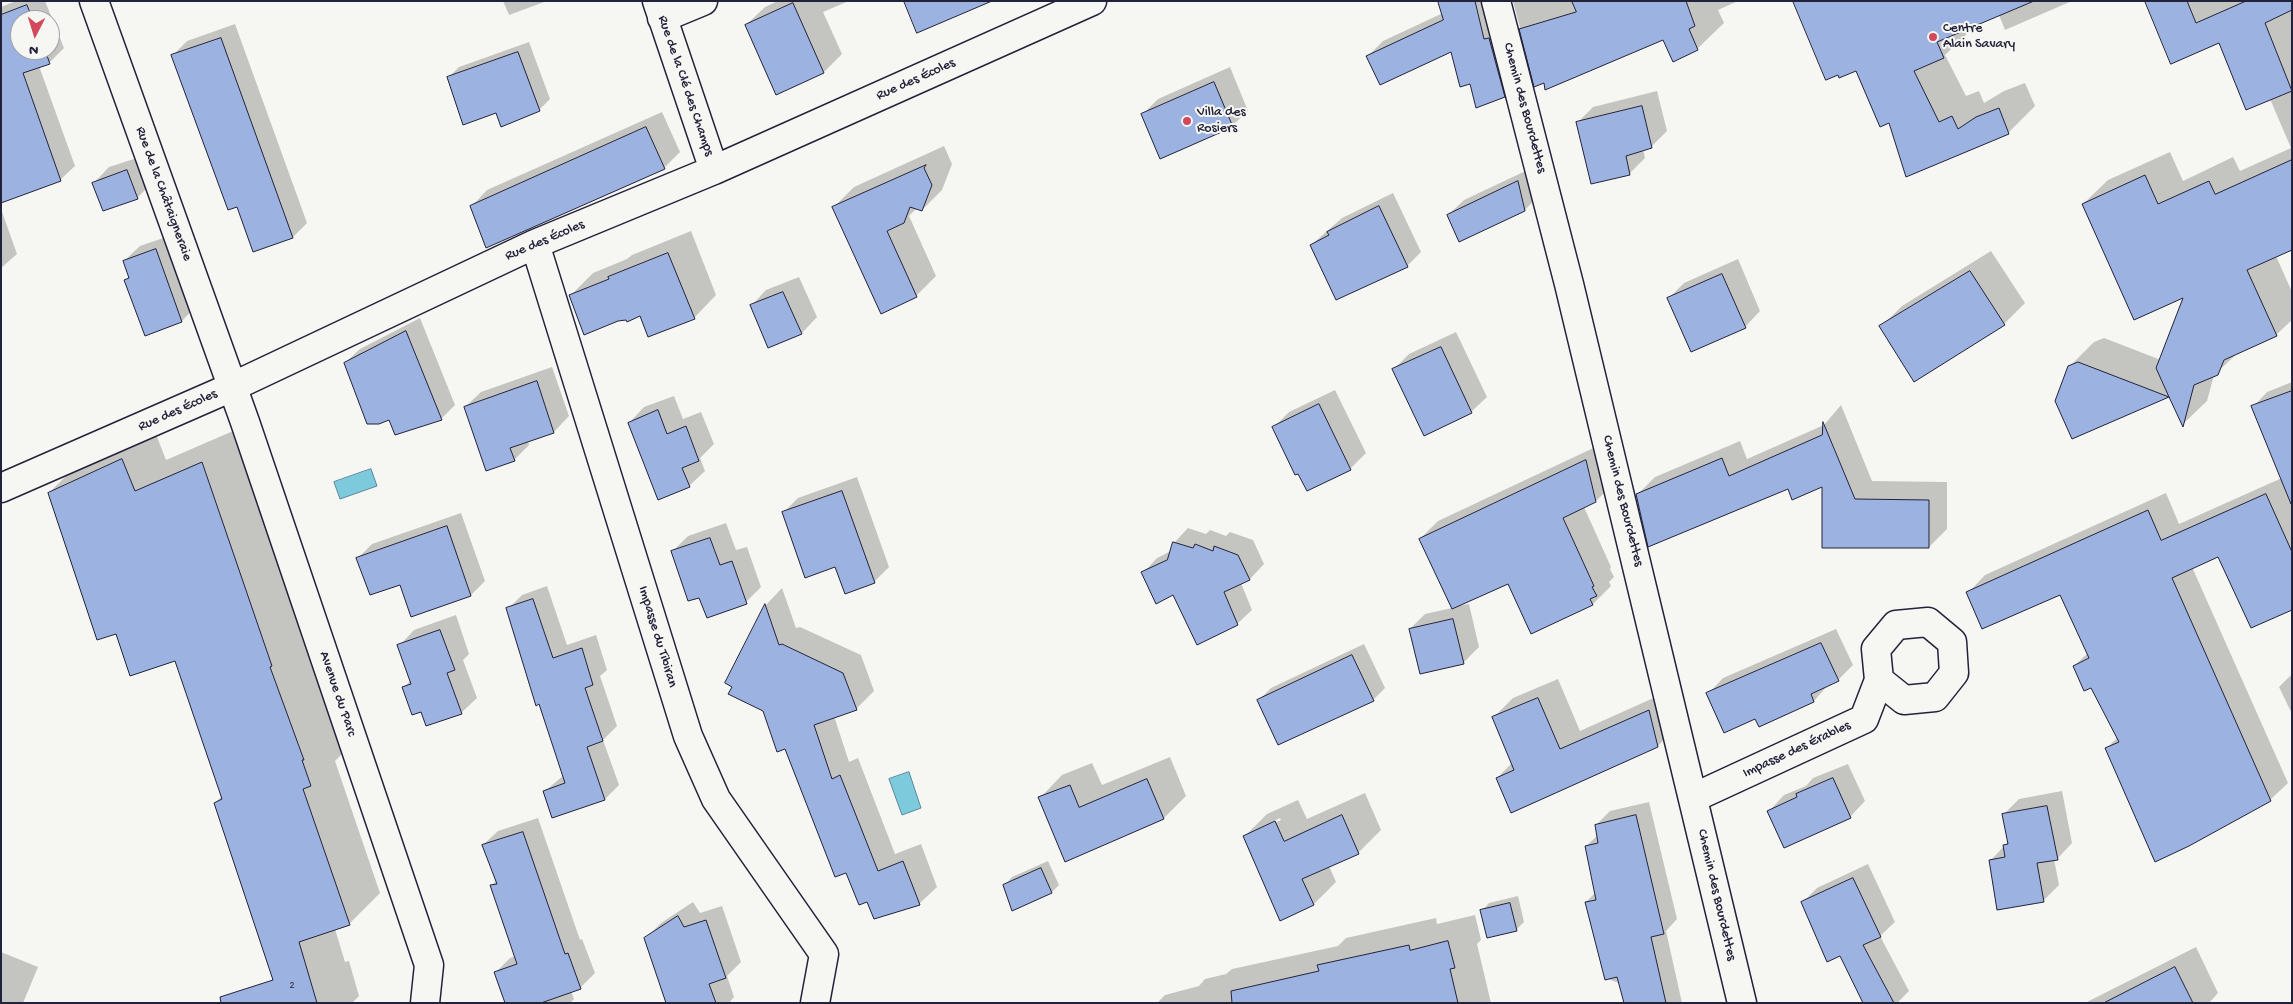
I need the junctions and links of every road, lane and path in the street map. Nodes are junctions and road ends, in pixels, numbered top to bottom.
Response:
1 (94, 1) edge
2 (702, 1) edge
3 (1092, 1) edge
4 (1496, 1) edge
5 (660, 10) edge
6 (714, 170) junction
7 (535, 244) junction
8 (232, 387) junction
9 (1, 488) edge
10 (1879, 680) dead end
11 (1693, 798) junction
12 (425, 1003) edge
13 (816, 1003) edge
14 (1742, 1003) edge

1 - 8 street, Rue de la Châtaigneraie
2 - 5 street
3 - 6 street, Rue des Écoles
4 - 11 street, Chemin des Bourdettes
5 - 6 street, Rue de la Clé des Champs
6 - 7 street, Rue des Écoles
7 - 8 street, Rue des Écoles
7 - 13 street, Impasse du Tibiran
8 - 9 street, Rue des Écoles
8 - 12 street, Avenue du Parc
10 - 11 street, Impasse des Érables
11 - 14 street, Chemin des Bourdettes

